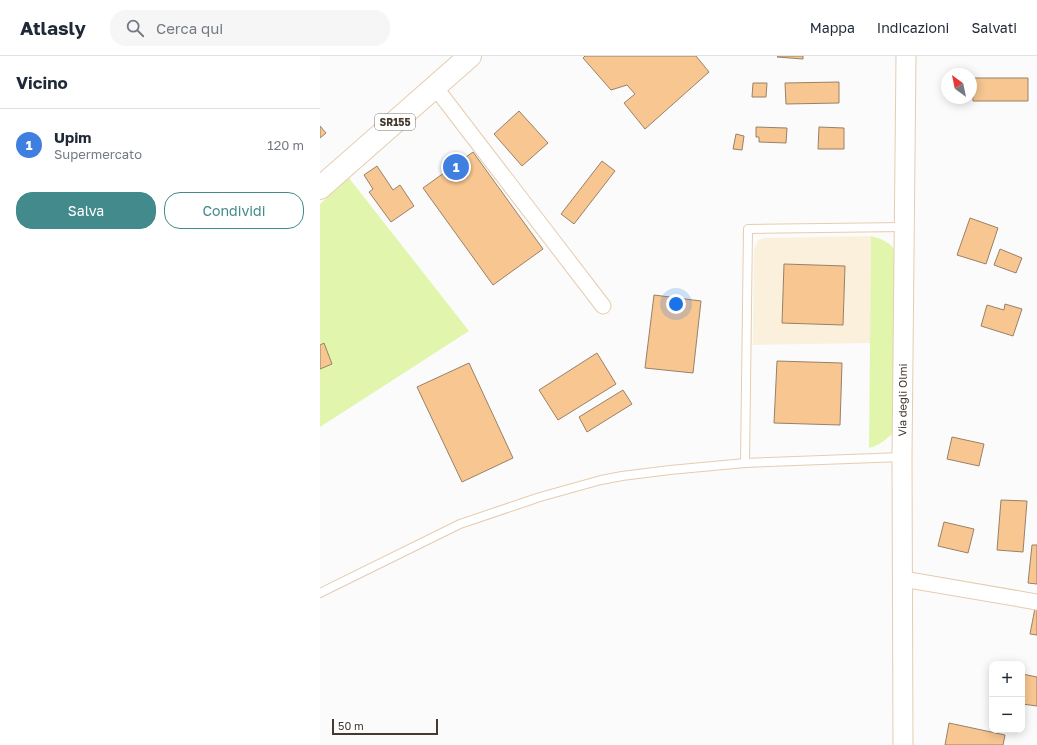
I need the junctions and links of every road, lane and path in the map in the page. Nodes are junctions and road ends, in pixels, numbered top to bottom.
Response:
1 (470, 56) edge
2 (906, 56) edge
3 (435, 87) junction
4 (320, 188) edge
5 (904, 227) junction
6 (603, 306) dead end
7 (902, 457) junction
8 (745, 463) junction
9 (903, 579) junction
10 (320, 593) edge
11 (1037, 602) edge
12 (903, 745) edge

1 - 3 main road, SR155
2 - 5 street, Via degli Olmi
3 - 4 main road, SR155
3 - 6 street
5 - 7 street, Via degli Olmi
5 - 8 lane
7 - 8 lane
7 - 9 street, Via degli Olmi
8 - 10 lane
9 - 11 street
9 - 12 street, Via degli Olmi

